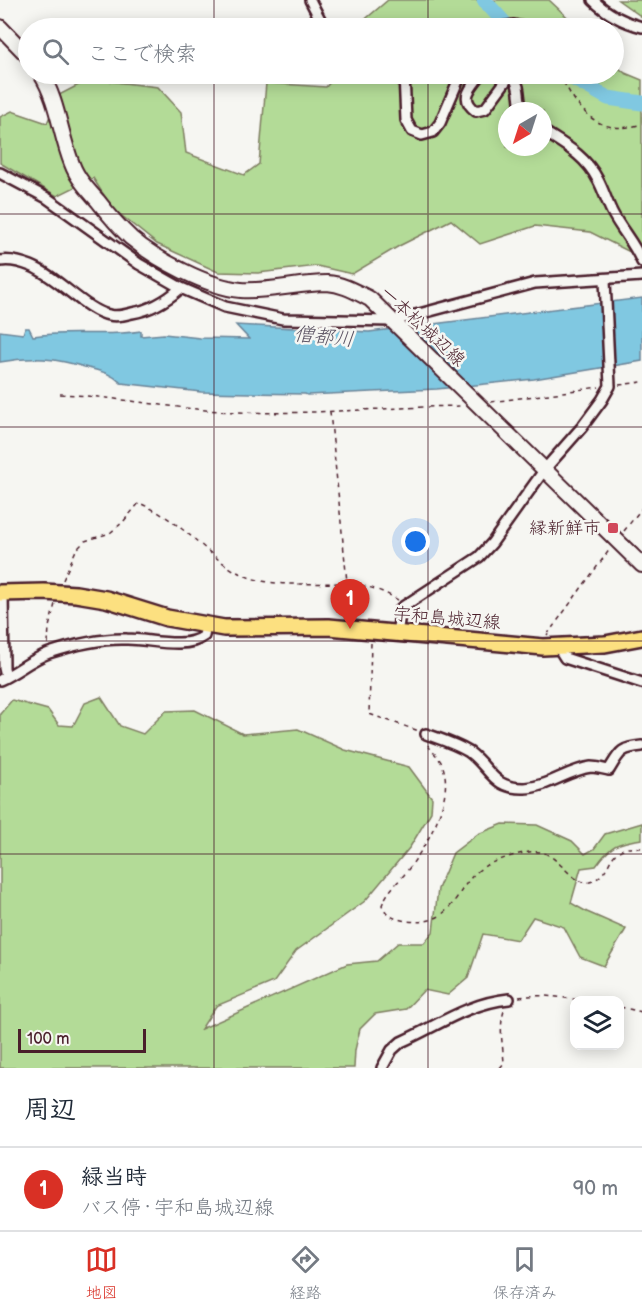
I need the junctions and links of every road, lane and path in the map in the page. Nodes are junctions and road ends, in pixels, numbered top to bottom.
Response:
1 (310, 0) edge
2 (593, 0) edge
3 (319, 18) edge
4 (617, 18) edge
5 (624, 21) edge
6 (0, 27) edge
7 (642, 27) edge
8 (18, 46) edge
9 (47, 84) edge
10 (404, 84) edge
11 (457, 84) edge
12 (475, 84) edge
13 (504, 84) edge
14 (518, 84) edge
15 (564, 84) edge
16 (518, 102) edge
17 (642, 124) edge
18 (552, 136) edge
19 (0, 173) edge
20 (0, 261) edge
21 (642, 262) edge
22 (642, 276) edge
23 (605, 280) junction
24 (181, 288) junction
25 (393, 321) junction
26 (642, 382) edge
27 (610, 384) junction
28 (60, 394) dead end
29 (476, 401) junction
30 (330, 411) junction
31 (544, 469) junction
32 (642, 508) edge
33 (617, 540) junction
34 (642, 565) edge
35 (346, 582) junction
36 (1, 593) edge
37 (59, 593) junction
38 (405, 605) junction
39 (206, 626) junction
40 (370, 631) junction
41 (397, 634) junction
42 (642, 637) edge
43 (543, 647) junction
44 (558, 647) junction
45 (49, 654) junction
46 (3, 678) edge
47 (642, 683) edge
48 (426, 734) junction
49 (642, 746) edge
50 (642, 848) edge
51 (509, 999) junction
52 (570, 999) edge
53 (624, 1008) edge
54 (642, 1012) edge
55 (382, 1068) edge
56 (500, 1068) edge

1 - 3 street
2 - 4 street
5 - 7 street
6 - 8 main road
9 - 25 main road, 一本松城辺線
10 - 11 street
12 - 13 street
14 - 16 street
15 - 17 path
18 - 21 street
19 - 24 street
20 - 24 street
22 - 23 street
23 - 25 street
23 - 27 street
24 - 25 street
25 - 29 main road, 一本松城辺線
26 - 27 path
27 - 29 path
27 - 31 street
28 - 30 path
29 - 30 path
29 - 31 main road, 一本松城辺線
30 - 35 path
31 - 33 main road, 一本松城辺線
31 - 38 street
32 - 33 path
33 - 34 main road, 一本松城辺線
33 - 43 path
35 - 37 path
35 - 38 path
36 - 37 main road, 宇和島城辺線
36 - 46 street
37 - 39 main road, 宇和島城辺線
37 - 45 path
38 - 41 street
39 - 40 main road, 宇和島城辺線
39 - 45 street
40 - 41 main road, 宇和島城辺線
40 - 48 path
41 - 43 main road, 宇和島城辺線
42 - 44 main road, 宇和島城辺線
43 - 44 main road, 宇和島城辺線
44 - 47 street
45 - 46 street
48 - 49 street
48 - 50 path
51 - 52 path
51 - 55 street
51 - 56 path
53 - 54 path

